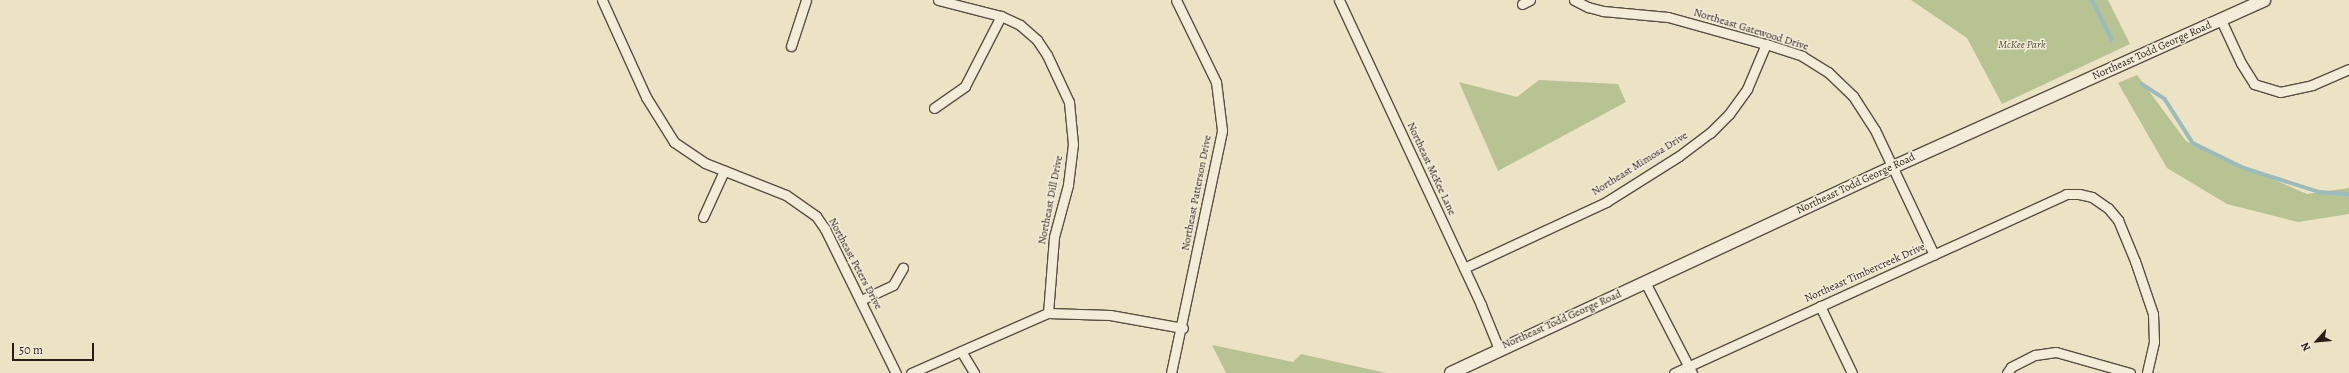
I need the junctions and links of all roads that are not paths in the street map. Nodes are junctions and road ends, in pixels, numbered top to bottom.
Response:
1 (602, 0) edge
2 (806, 0) edge
3 (938, 0) edge
4 (1176, 0) edge
5 (1339, 0) edge
6 (1574, 0) edge
7 (2264, 0) edge
8 (1001, 16) junction
9 (2221, 20) junction
10 (1766, 44) junction
11 (791, 46) dead end
12 (2349, 69) edge
13 (934, 108) dead end
14 (1893, 167) junction
15 (724, 171) junction
16 (703, 217) dead end
17 (1934, 255) junction
18 (903, 268) dead end
19 (1464, 268) junction
20 (1645, 282) junction
21 (860, 300) junction
22 (1820, 306) junction
23 (1048, 313) junction
24 (1183, 328) junction
25 (1499, 349) junction
26 (961, 351) junction
27 (1690, 369) edge
28 (896, 373) edge
29 (911, 373) edge
30 (974, 373) edge
31 (1171, 373) edge
32 (1451, 373) edge
33 (1674, 373) edge
34 (1852, 373) edge
35 (2007, 373) edge
36 (2130, 373) edge
37 (2147, 373) edge

1 - 15 street, Northeast Peters Drive
2 - 11 street
3 - 8 street, Northeast Dill Drive
4 - 24 street, Northeast Patterson Drive
5 - 19 street, Northeast McKee Lane
6 - 10 street, Northeast Gatewood Drive
7 - 9 main road, Northeast Todd George Road
8 - 13 street
8 - 23 street, Northeast Dill Drive
9 - 12 street
9 - 14 main road, Northeast Todd George Road
10 - 14 street, Northeast Gatewood Drive
10 - 19 street, Northeast Mimosa Drive
14 - 17 street, Northeast Gatewood Drive
14 - 20 main road, Northeast Todd George Road
15 - 16 street
15 - 21 street, Northeast Peters Drive
17 - 22 street, Northeast Timbercreek Drive
17 - 37 street, Northeast Timbercreek Drive
18 - 21 street
19 - 25 street, Northeast McKee Lane
20 - 25 main road, Northeast Todd George Road
20 - 27 street
21 - 28 street, Northeast Peters Drive
22 - 27 street, Northeast Timbercreek Drive
22 - 34 street
23 - 24 street
23 - 26 street
24 - 31 street, Northeast Patterson Drive
25 - 32 main road, Northeast Todd George Road
26 - 29 street
26 - 30 street
27 - 33 street, Northeast Timbercreek Drive
35 - 36 street

